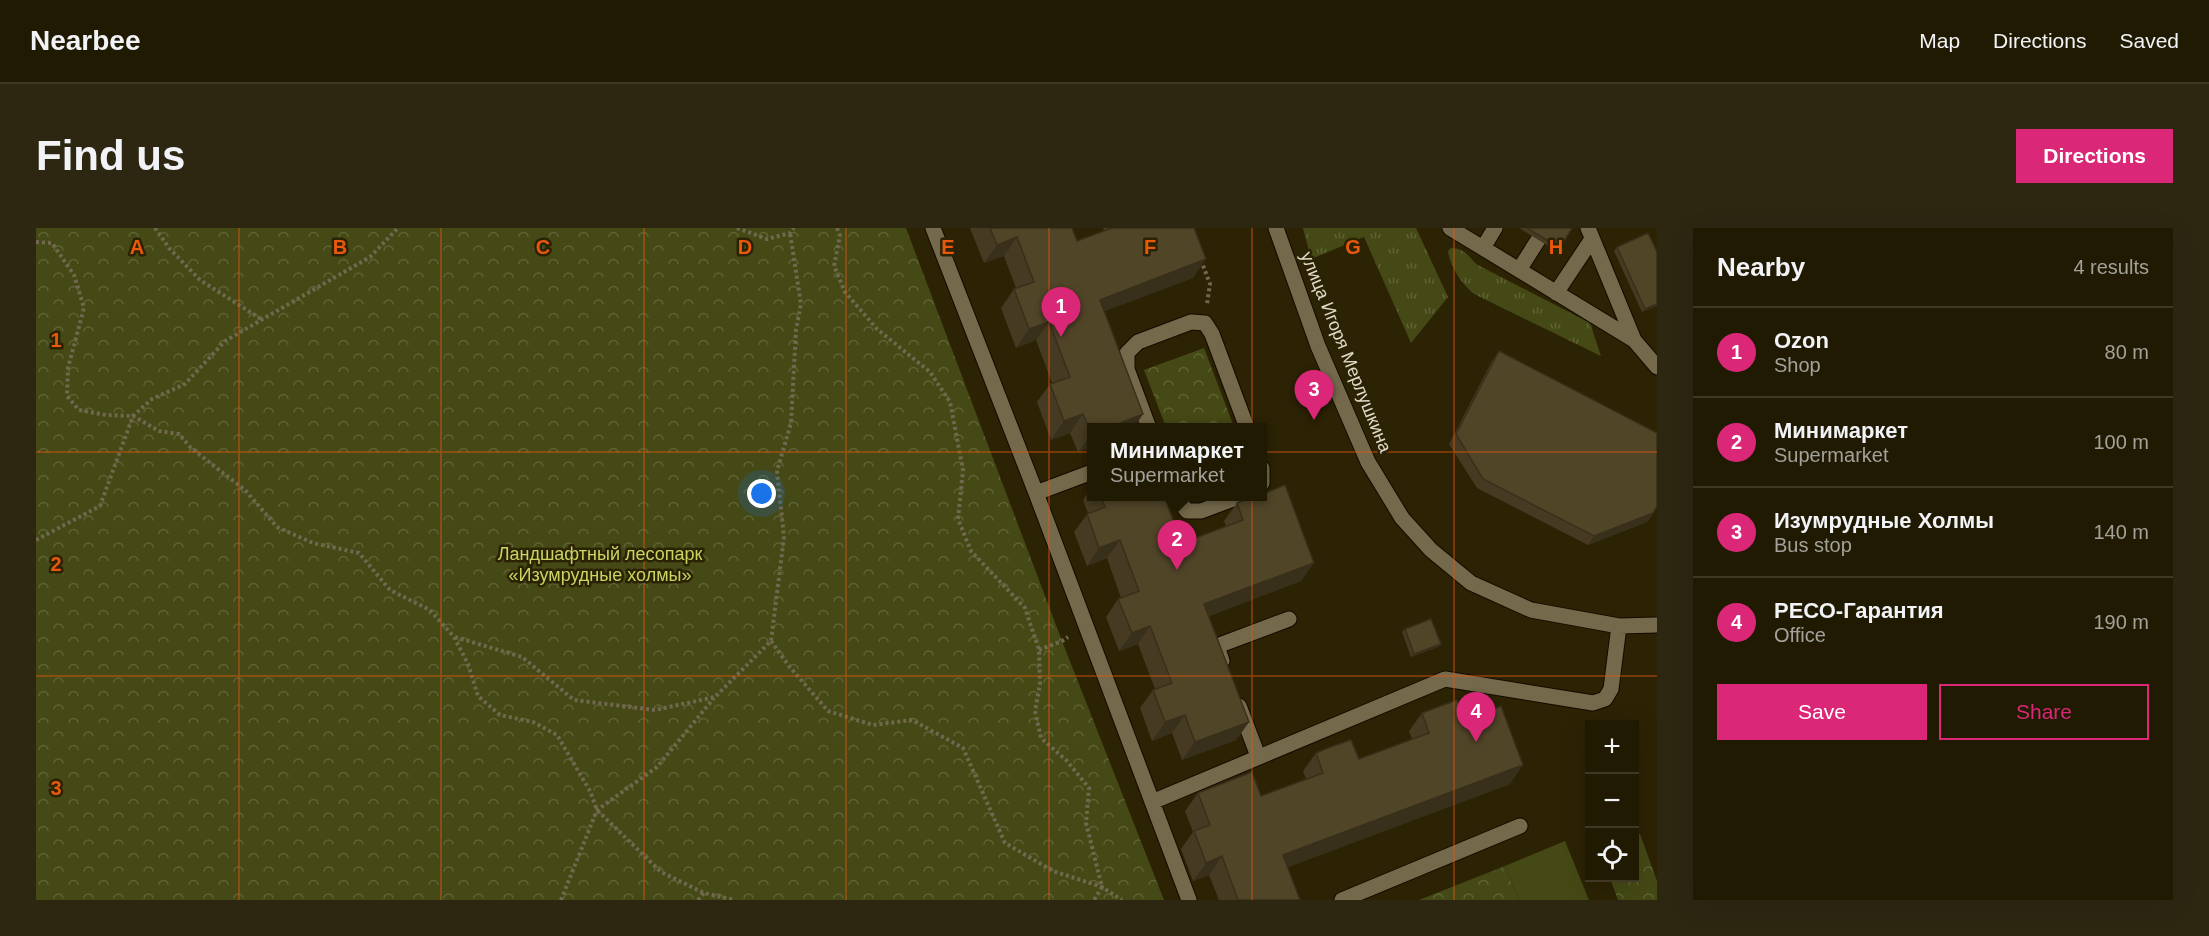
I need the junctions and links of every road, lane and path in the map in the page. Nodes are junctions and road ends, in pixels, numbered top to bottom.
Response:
1 (155, 228) edge
2 (398, 228) edge
3 (737, 228) edge
4 (794, 228) edge
5 (837, 228) edge
6 (933, 228) edge
7 (1276, 228) edge
8 (1450, 228) edge
9 (1495, 228) edge
10 (790, 233) junction
11 (1590, 233) edge
12 (1538, 240) edge
13 (36, 242) edge
14 (1483, 248) junction
15 (1200, 256) edge
16 (1519, 270) junction
17 (1556, 292) junction
18 (261, 319) junction
19 (1205, 323) junction
20 (1634, 340) junction
21 (1657, 367) edge
22 (133, 416) junction
23 (1147, 423) edge
24 (1245, 423) edge
25 (1087, 474) edge
26 (1036, 493) junction
27 (1179, 501) edge
28 (1228, 501) edge
29 (36, 540) edge
30 (1289, 619) dead end
31 (1085, 624) junction
32 (1657, 625) edge
33 (1619, 626) junction
34 (454, 637) junction
35 (771, 640) junction
36 (1039, 650) junction
37 (715, 697) junction
38 (1258, 756) junction
39 (1152, 801) junction
40 (597, 810) junction
41 (1520, 826) dead end
42 (1102, 887) junction
43 (704, 893) junction
44 (561, 900) edge
45 (698, 900) edge
46 (735, 900) edge
47 (1094, 900) edge
48 (1122, 900) edge
49 (1189, 900) edge
50 (1342, 900) edge

1 - 18 path
2 - 18 path
3 - 10 path
4 - 10 path
5 - 36 path
6 - 26 street
7 - 33 street, улица Игоря Мерлушкина
8 - 14 street
9 - 14 street
10 - 35 path
11 - 17 street
11 - 20 street
12 - 16 street
13 - 22 path
14 - 16 street
15 - 19 path
16 - 17 street
17 - 20 street
18 - 22 path
19 - 23 street
19 - 24 street
20 - 21 street
22 - 29 path
22 - 34 path
25 - 26 street
26 - 31 street
27 - 28 street
30 - 38 street
31 - 36 path
31 - 39 street
32 - 33 street, улица Игоря Мерлушкина
33 - 38 street
34 - 37 path
34 - 40 path
35 - 37 path
35 - 42 path
36 - 42 path
37 - 40 path
38 - 39 street
39 - 49 street
40 - 43 path
40 - 44 path
41 - 50 street
42 - 47 path
42 - 48 path
43 - 45 path
43 - 46 path

